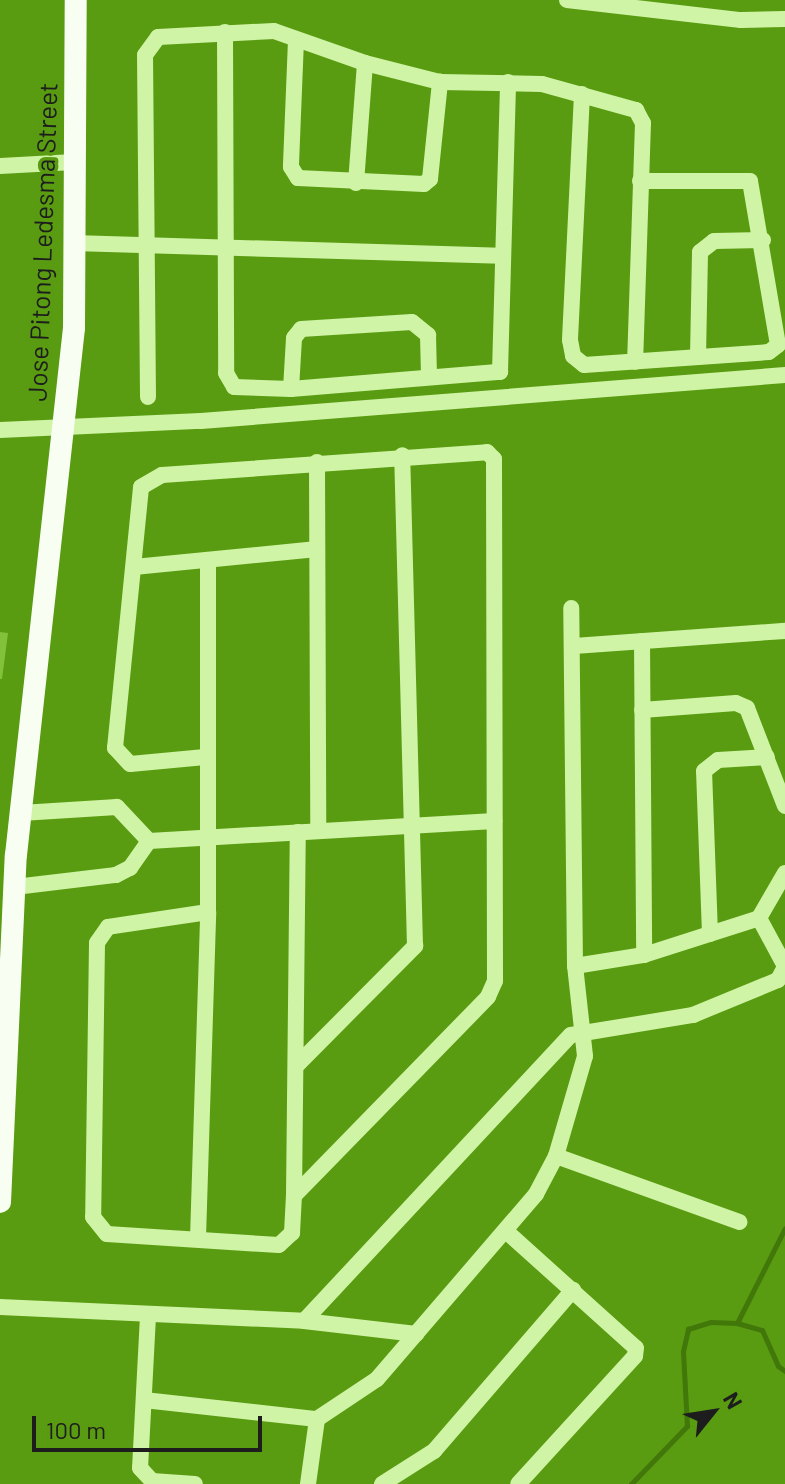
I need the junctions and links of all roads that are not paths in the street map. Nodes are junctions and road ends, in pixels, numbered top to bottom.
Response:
1 (76, 0) edge
2 (567, 0) edge
3 (588, 2) edge
4 (693, 7) edge
5 (785, 19) edge
6 (225, 32) junction
7 (296, 40) junction
8 (365, 63) junction
9 (440, 82) junction
10 (508, 82) junction
11 (582, 94) junction
12 (74, 162) junction
13 (0, 166) edge
14 (640, 181) junction
15 (356, 183) junction
16 (763, 240) junction
17 (73, 243) junction
18 (148, 248) junction
19 (223, 250) junction
20 (500, 256) junction
21 (698, 357) junction
22 (635, 362) junction
23 (500, 372) junction
24 (785, 375) edge
25 (429, 377) junction
26 (291, 389) junction
27 (148, 397) dead end
28 (500, 398) junction
29 (64, 427) junction
30 (0, 430) edge
31 (402, 455) junction
32 (317, 462) junction
33 (317, 549) junction
34 (208, 560) junction
35 (134, 567) junction
36 (571, 608) dead end
37 (785, 631) edge
38 (642, 641) junction
39 (574, 646) junction
40 (642, 710) junction
41 (205, 757) junction
42 (767, 757) junction
43 (785, 806) edge
44 (21, 813) junction
45 (494, 821) junction
46 (414, 825) junction
47 (318, 831) junction
48 (298, 832) junction
49 (205, 838) junction
50 (149, 841) junction
51 (8, 857) edge
52 (785, 873) edge
53 (15, 887) junction
54 (208, 912) junction
55 (759, 918) junction
56 (710, 934) junction
57 (644, 955) junction
58 (575, 966) junction
59 (785, 966) edge
60 (583, 1030) junction
61 (297, 1065) junction
62 (556, 1156) junction
63 (294, 1196) junction
64 (0, 1202) edge
65 (739, 1222) dead end
66 (507, 1232) junction
67 (198, 1238) junction
68 (573, 1290) junction
69 (0, 1307) edge
70 (148, 1316) junction
71 (304, 1321) junction
72 (416, 1334) junction
73 (144, 1400) junction
74 (317, 1419) junction
75 (195, 1484) edge
76 (308, 1484) edge
77 (382, 1484) edge
78 (518, 1484) edge

1 - 12 main road, Jose Pitong Ledesma Street
2 - 3 street
3 - 4 street
4 - 5 street
6 - 7 street
6 - 18 street
6 - 19 street
7 - 8 street
7 - 15 street
8 - 9 street
8 - 15 street
9 - 10 street
9 - 15 street
10 - 11 street
10 - 20 street
11 - 14 street
11 - 22 street
12 - 13 street
12 - 17 main road, Jose Pitong Ledesma Street
14 - 16 street
14 - 22 street
16 - 21 street
16 - 21 street
17 - 18 street
17 - 29 main road, Jose Pitong Ledesma Street
18 - 19 street
18 - 27 street
19 - 20 street
19 - 26 street
20 - 23 street
21 - 22 street
23 - 25 street
23 - 28 street
24 - 28 street
25 - 26 street
25 - 26 street
28 - 29 street
29 - 30 street
29 - 44 main road, Jose Pitong Ledesma Street
31 - 32 street
31 - 45 street
31 - 46 street
32 - 33 street
32 - 35 street
33 - 34 street
33 - 47 street
34 - 35 street
34 - 41 street
35 - 41 street
36 - 39 street
37 - 38 street
38 - 39 street
38 - 40 street
39 - 58 street
40 - 42 street
40 - 57 street
41 - 49 street
42 - 43 street
42 - 56 street
44 - 50 street
44 - 51 main road, Jose Pitong Ledesma Street
45 - 46 street
45 - 63 street
46 - 47 street
46 - 61 street
47 - 48 street
48 - 49 street
48 - 61 street
49 - 50 street
49 - 54 street
50 - 53 street
51 - 53 main road, Jose Pitong Ledesma Street
52 - 55 street
53 - 64 main road, Jose Pitong Ledesma Street
54 - 67 street
54 - 67 street
55 - 56 street
55 - 59 street
56 - 57 street
57 - 58 street
58 - 60 street
59 - 60 street
60 - 62 street
60 - 71 street
61 - 63 street
62 - 65 street
62 - 66 street
63 - 67 street
66 - 68 street
66 - 72 street
68 - 77 street
68 - 78 street
69 - 70 street
70 - 71 street
70 - 73 street
71 - 72 street
72 - 74 street
73 - 74 street
73 - 75 street
74 - 76 street

